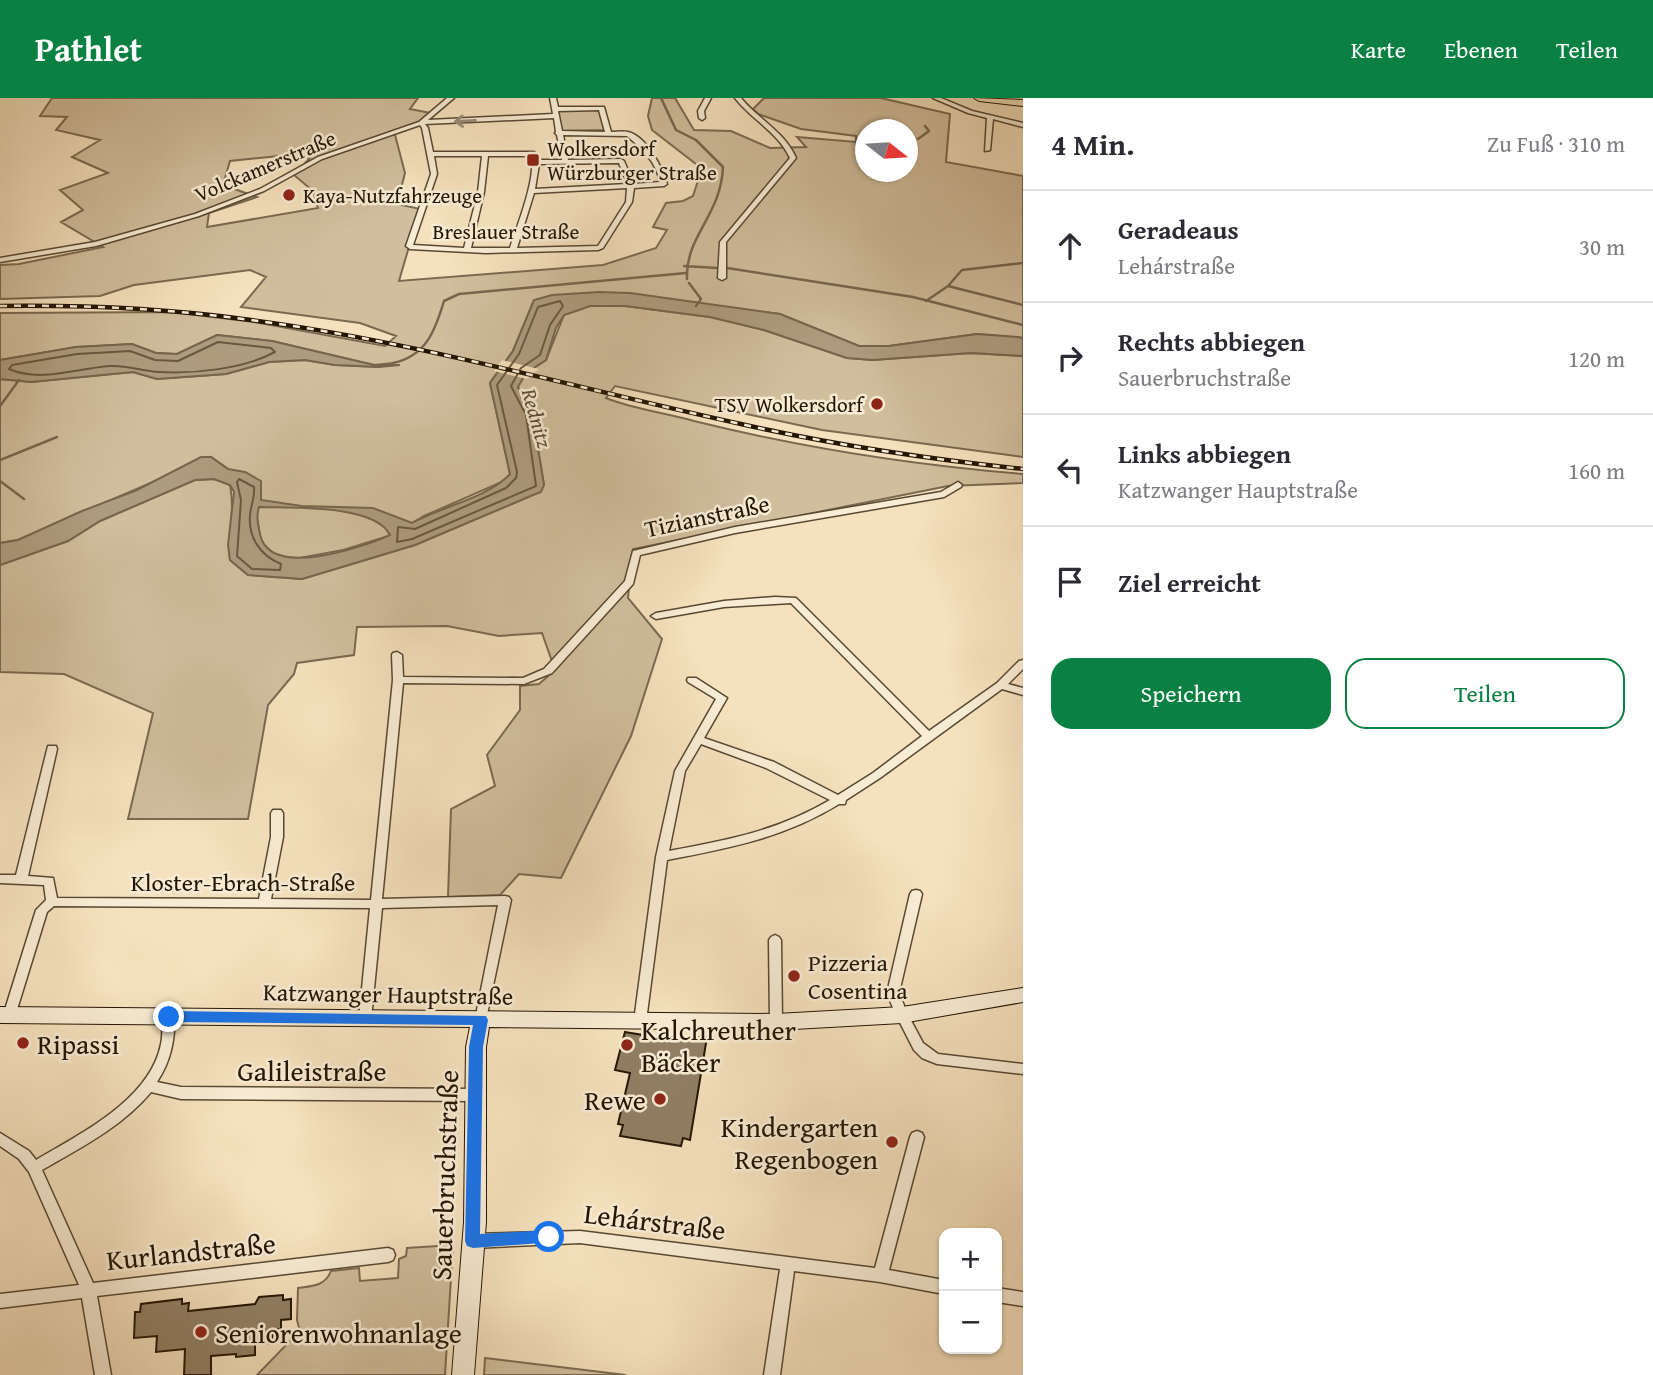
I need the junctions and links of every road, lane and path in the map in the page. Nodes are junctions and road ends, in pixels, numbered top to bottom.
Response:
1 (450, 98) edge
2 (553, 98) edge
3 (708, 98) edge
4 (738, 98) edge
5 (936, 98) edge
6 (979, 98) edge
7 (1023, 103) edge
8 (555, 113) junction
9 (702, 118) dead end
10 (990, 118) junction
11 (422, 123) junction
12 (1023, 125) edge
13 (558, 132) junction
14 (608, 132) junction
15 (987, 150) dead end
16 (430, 154) junction
17 (485, 154) junction
18 (565, 161) junction
19 (536, 162) junction
20 (631, 185) junction
21 (531, 191) junction
22 (467, 250) junction
23 (513, 250) junction
24 (0, 260) edge
25 (722, 278) dead end
26 (958, 485) dead end
27 (656, 616) dead end
28 (397, 655) dead end
29 (1023, 663) edge
30 (398, 680) junction
31 (692, 681) dead end
32 (1001, 685) junction
33 (1023, 692) edge
34 (929, 737) junction
35 (697, 739) junction
36 (52, 749) dead end
37 (841, 800) junction
38 (277, 813) dead end
39 (662, 857) junction
40 (0, 879) edge
41 (21, 879) junction
42 (916, 894) dead end
43 (52, 902) junction
44 (264, 904) junction
45 (376, 904) junction
46 (775, 940) dead end
47 (1023, 995) edge
48 (4, 1015) edge
49 (902, 1015) junction
50 (169, 1017) junction
51 (365, 1019) junction
52 (481, 1020) junction
53 (640, 1021) junction
54 (776, 1022) junction
55 (1023, 1069) edge
56 (149, 1086) junction
57 (475, 1096) junction
58 (917, 1138) dead end
59 (0, 1139) edge
60 (34, 1168) junction
61 (473, 1241) junction
62 (388, 1255) dead end
63 (788, 1264) junction
64 (880, 1275) junction
65 (939, 1286) edge
66 (88, 1288) junction
67 (1002, 1296) edge
68 (1022, 1299) edge
69 (0, 1300) edge
70 (103, 1375) edge
71 (463, 1375) edge
72 (772, 1375) edge

1 - 11 street, Volckamerstraße
2 - 8 street
3 - 9 street
4 - 25 street
5 - 10 street
6 - 7 main road
8 -> 11 street
8 - 13 street
8 - 14 street
10 - 12 street
10 - 15 street
11 - 16 street
11 - 24 street, Volckamerstraße
13 - 14 street
13 - 18 street
14 - 20 street
16 - 17 street
16 - 22 street, Breslauer Straße
17 - 19 street
17 - 22 street
18 - 19 street
18 - 20 street
19 - 21 street
20 - 21 street
20 - 23 street, Breslauer Straße
21 - 23 street
22 - 23 street, Breslauer Straße
26 - 30 street, Tizianstraße
27 - 34 street
28 - 30 street
29 - 32 street
30 - 45 street
31 - 35 street
32 - 33 street
32 - 34 street
34 - 37 street
35 - 37 street
35 - 39 street
36 - 41 street
37 - 39 street
38 - 44 street
39 - 53 street
40 - 41 street
41 - 43 street
42 - 49 street
43 - 44 street, Kloster-Ebrach-Straße
43 - 48 street
44 - 45 street, Kloster-Ebrach-Straße
45 - 51 street
45 - 52 street, Kloster-Ebrach-Straße
46 - 54 street
47 - 49 main road, Katzwanger Hauptstraße
48 - 50 main road, Katzwanger Hauptstraße
49 - 54 main road, Katzwanger Hauptstraße
49 - 55 street
50 - 51 main road, Katzwanger Hauptstraße
50 - 56 street
51 - 52 main road, Katzwanger Hauptstraße
52 - 53 main road, Katzwanger Hauptstraße
52 - 57 main road, Sauerbruchstraße
53 - 54 main road, Katzwanger Hauptstraße
56 - 57 street, Galileistraße
56 - 60 street
57 - 61 main road, Sauerbruchstraße
58 - 64 street
59 - 60 street
60 - 66 street
61 - 63 street, Lehárstraße
61 - 71 main road, Sauerbruchstraße
62 - 66 street, Kurlandstraße
63 - 64 street, Lehárstraße
63 - 72 street
64 - 65 street, Lehárstraße
66 - 69 street, Kurlandstraße
66 - 70 street
67 - 68 street

